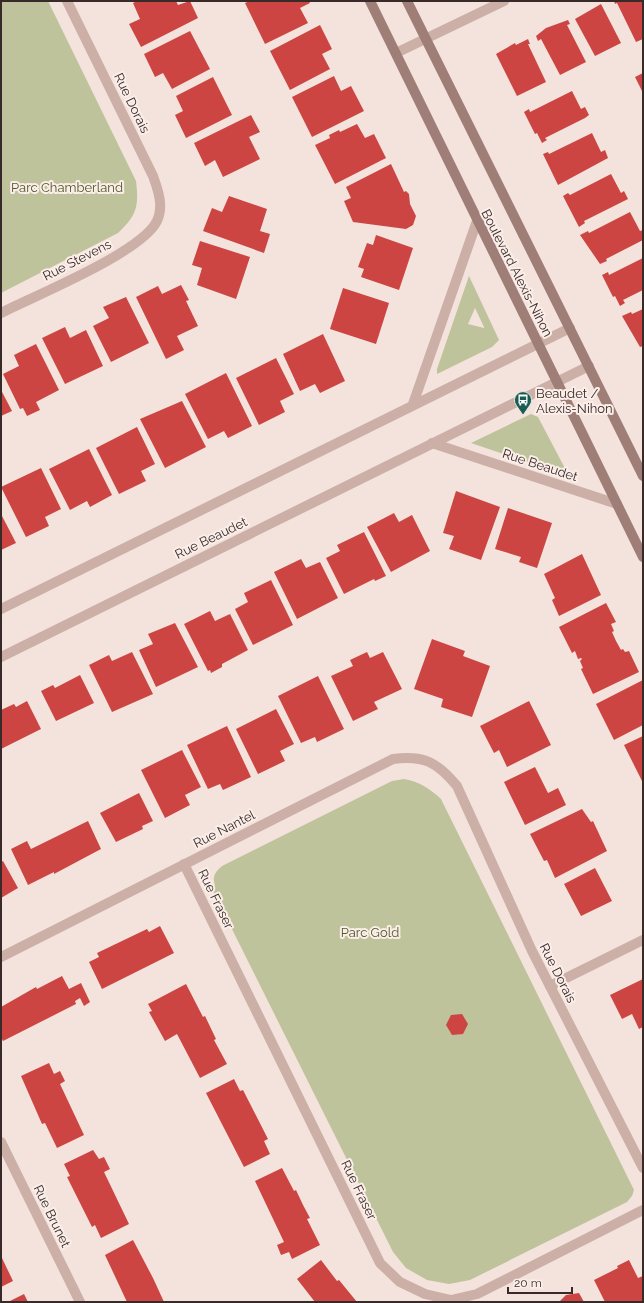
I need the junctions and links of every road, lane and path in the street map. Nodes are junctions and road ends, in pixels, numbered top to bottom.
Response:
1 (67, 1) edge
2 (370, 1) edge
3 (407, 1) edge
4 (504, 1) edge
5 (426, 38) junction
6 (396, 53) junction
7 (157, 220) joint
8 (477, 221) junction
9 (1, 313) edge
10 (570, 328) junction
11 (538, 343) junction
12 (589, 366) junction
13 (556, 382) junction
14 (412, 404) junction
15 (432, 443) junction
16 (643, 476) edge
17 (617, 504) junction
18 (643, 557) edge
19 (1, 609) edge
20 (1, 657) edge
21 (457, 786) joint
22 (184, 864) junction
23 (643, 940) edge
24 (1, 957) edge
25 (550, 986) junction
26 (1, 1142) edge
27 (643, 1168) edge
28 (643, 1210) edge
29 (80, 1302) edge

1 - 7 street, Rue Dorais
2 - 6 street, Boulevard Alexis-Nihon
3 - 5 street, Boulevard Alexis-Nihon
4 - 5 street
5 - 6 street
5 - 10 street, Boulevard Alexis-Nihon
6 - 8 street, Boulevard Alexis-Nihon
7 - 9 street, Rue Stevens
8 - 11 street, Boulevard Alexis-Nihon
8 - 14 street
10 - 11 street
10 - 12 street, Boulevard Alexis-Nihon
11 - 13 street, Boulevard Alexis-Nihon
11 - 14 street
12 - 13 street, Rue Beaudet
12 - 16 street, Boulevard Alexis-Nihon
13 - 15 street, Rue Beaudet
13 - 17 street, Boulevard Alexis-Nihon
14 - 19 street
15 - 17 street, Rue Beaudet
15 - 20 street, Rue Beaudet
17 - 18 street, Boulevard Alexis-Nihon
21 - 22 street, Rue Nantel
21 - 25 street, Rue Dorais
22 - 24 street, Rue Nantel
22 - 28 street, Rue Fraser
23 - 25 street
25 - 27 street, Rue Dorais
26 - 29 street, Rue Brunet

